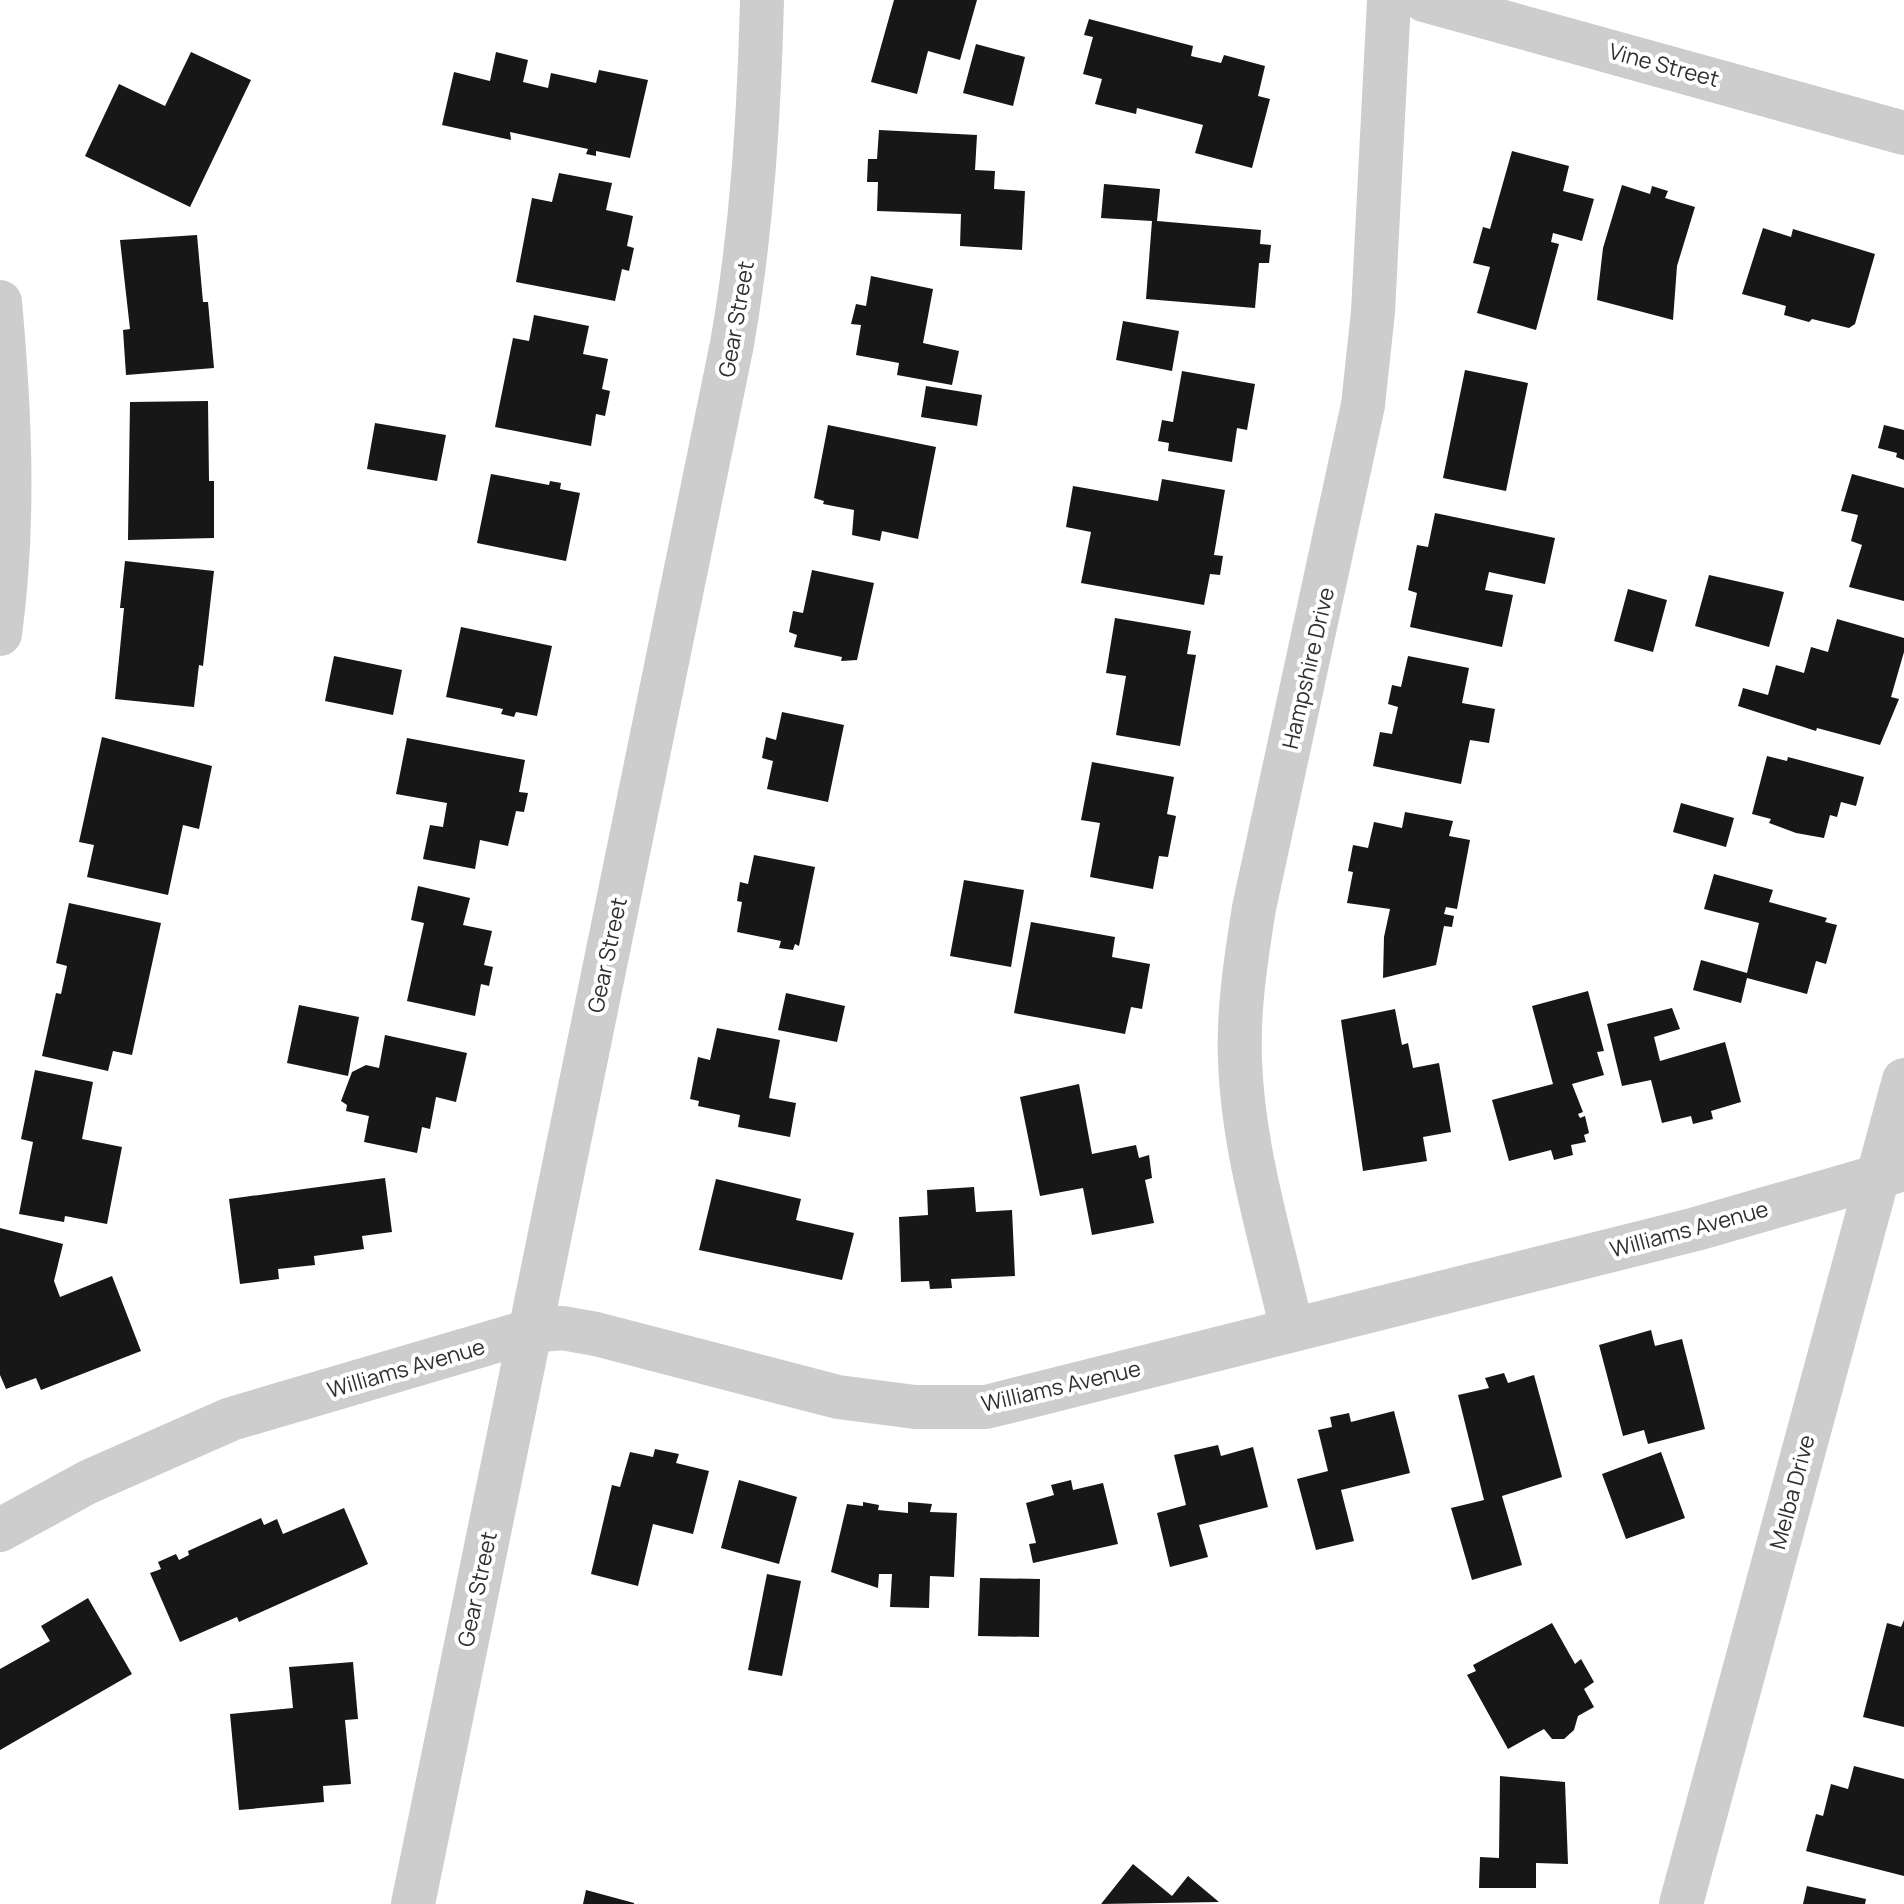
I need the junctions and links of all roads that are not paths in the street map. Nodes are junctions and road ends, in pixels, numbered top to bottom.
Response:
1 (762, 0) edge
2 (1389, 0) edge
3 (1424, 0) edge
4 (1904, 133) edge
5 (0, 302) edge
6 (0, 634) edge
7 (1904, 1080) edge
8 (1891, 1172) edge
9 (1292, 1330) junction
10 (530, 1331) junction
11 (0, 1530) edge
12 (413, 1904) edge
13 (1681, 1904) edge

1 - 10 street, Gear Street
2 - 9 street, Hampshire Drive
3 - 4 street, Vine Street
5 - 6 street
7 - 8 street, Melba Drive
8 - 9 street, Williams Avenue
8 - 13 street, Melba Drive
9 - 10 street, Williams Avenue
10 - 11 street, Williams Avenue
10 - 12 street, Gear Street

